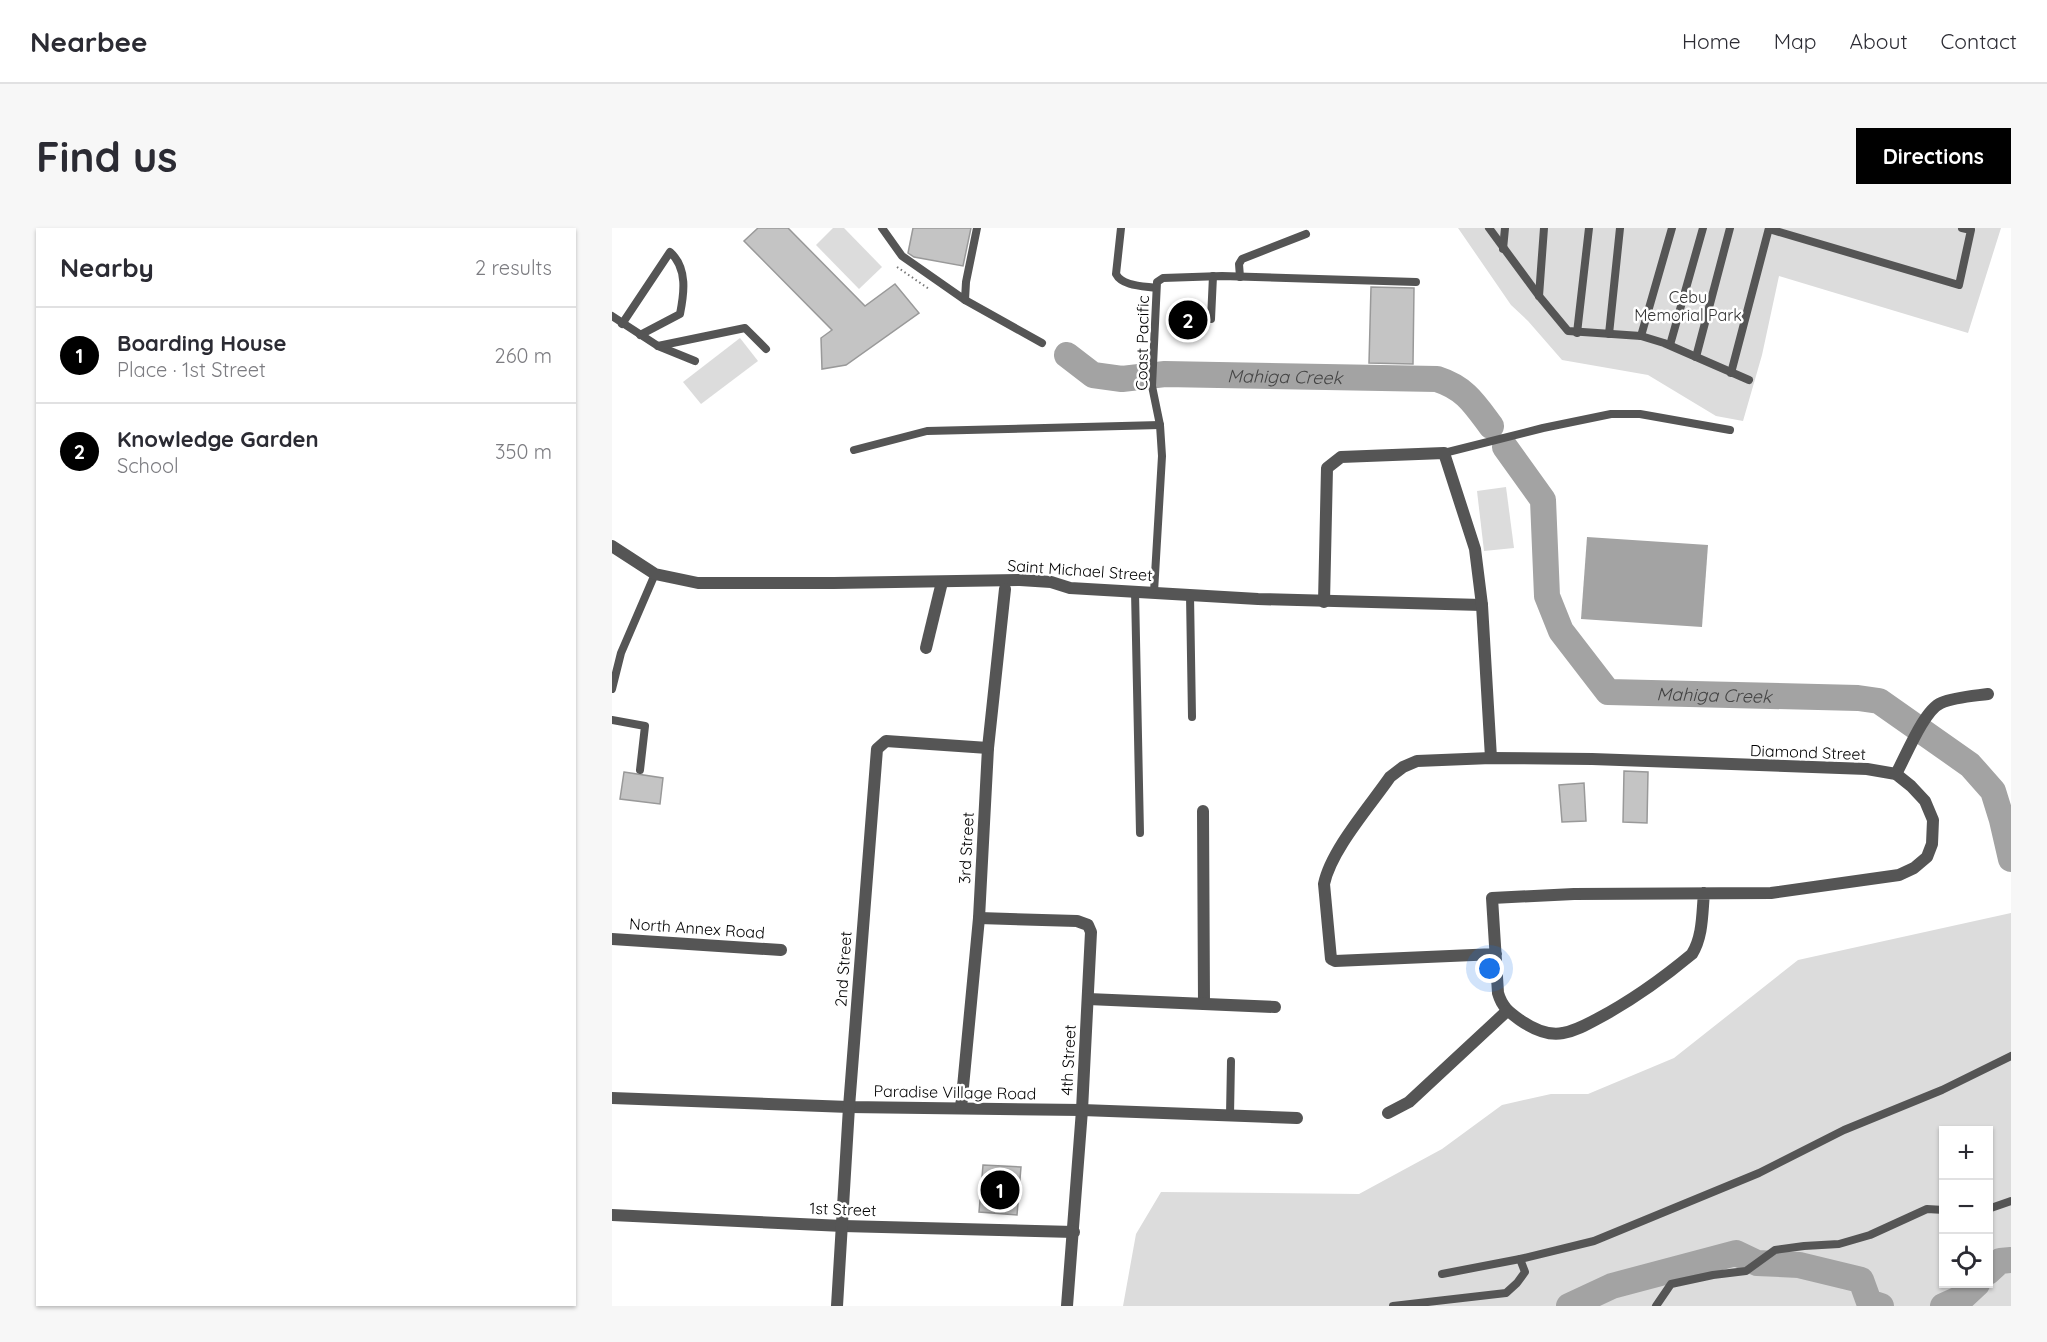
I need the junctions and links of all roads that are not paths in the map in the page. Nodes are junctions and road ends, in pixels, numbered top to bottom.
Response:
1 (882, 228) edge
2 (977, 228) edge
3 (1121, 228) edge
4 (1489, 228) edge
5 (1505, 228) edge
6 (1545, 228) edge
7 (1589, 228) edge
8 (1620, 228) edge
9 (1672, 228) edge
10 (1703, 228) edge
11 (1730, 228) edge
12 (1962, 228) edge
13 (1769, 229) edge
14 (1306, 234) dead end
15 (1503, 249) junction
16 (1213, 276) junction
17 (1240, 277) junction
18 (1416, 282) dead end
19 (1156, 288) junction
20 (1539, 296) junction
21 (965, 300) junction
22 (612, 316) edge
23 (1211, 319) dead end
24 (622, 324) junction
25 (1577, 333) junction
26 (1609, 334) junction
27 (640, 335) junction
28 (1641, 336) junction
29 (1042, 343) dead end
30 (1670, 345) junction
31 (658, 346) junction
32 (766, 349) dead end
33 (1696, 357) junction
34 (695, 361) dead end
35 (1731, 372) junction
36 (1749, 380) dead end
37 (1160, 425) junction
38 (1730, 430) dead end
39 (854, 450) dead end
40 (1444, 453) junction
41 (612, 546) edge
42 (655, 574) junction
43 (942, 582) junction
44 (1005, 590) dead end
45 (1135, 591) junction
46 (1154, 592) junction
47 (1190, 595) junction
48 (1324, 602) junction
49 (1482, 605) junction
50 (926, 648) dead end
51 (612, 689) edge
52 (1988, 694) dead end
53 (1192, 717) dead end
54 (612, 720) edge
55 (988, 748) junction
56 (1491, 758) junction
57 (640, 771) dead end
58 (1896, 774) junction
59 (1203, 811) dead end
60 (1140, 833) dead end
61 (1704, 893) junction
62 (979, 918) junction
63 (612, 939) edge
64 (780, 950) dead end
65 (1496, 954) junction
66 (1088, 999) junction
67 (1204, 1004) junction
68 (1275, 1007) dead end
69 (1508, 1011) junction
70 (2011, 1056) edge
71 (1232, 1061) dead end
72 (612, 1098) edge
73 (849, 1107) junction
74 (961, 1108) junction
75 (1082, 1110) junction
76 (1388, 1113) dead end
77 (1230, 1114) junction
78 (1297, 1118) dead end
79 (2011, 1201) edge
80 (1993, 1208) edge
81 (1939, 1210) edge
82 (612, 1215) edge
83 (843, 1226) junction
84 (1074, 1232) junction
85 (1520, 1259) junction
86 (1442, 1274) dead end
87 (837, 1306) edge
88 (1067, 1306) edge
89 (1393, 1306) edge
90 (1656, 1306) edge

1 - 21 lane
2 - 21 lane
3 - 19 lane
4 - 15 lane
5 - 15 lane
6 - 20 lane
7 - 25 lane
8 - 26 lane
9 - 28 lane
10 - 30 lane
11 - 33 lane
12 - 13 lane
13 - 35 lane
14 - 17 lane
15 - 20 lane
16 - 17 lane, Coast Pacific
16 - 19 lane, Coast Pacific
16 - 23 lane
17 - 18 lane, Coast Pacific
19 - 37 lane, Coast Pacific
20 - 25 lane
21 - 29 lane
22 - 24 lane
24 - 27 lane
24 - 27 lane
25 - 26 lane
26 - 28 lane
27 - 31 lane
28 - 30 lane
30 - 33 lane
31 - 32 lane
31 - 34 lane
33 - 35 lane
35 - 36 lane
37 - 39 lane
37 - 46 lane, Coast Pacific
38 - 40 lane
40 - 48 street
40 - 49 street
41 - 42 street, Saint Michael Street
42 - 43 street, Saint Michael Street
42 - 51 lane
43 - 45 street, Saint Michael Street
43 - 50 street
44 - 55 street, 3rd Street
45 - 46 street, Saint Michael Street
45 - 60 lane
46 - 47 street, Saint Michael Street
47 - 48 street, Saint Michael Street
47 - 53 lane
48 - 49 street, Saint Michael Street
49 - 56 street
52 - 58 street
54 - 57 lane
55 - 62 street, 3rd Street
55 - 73 street, 2nd Street
56 - 58 street, Diamond Street
56 - 65 street, Diamond Street
58 - 61 street
59 - 67 street
61 - 65 street
61 - 69 street
62 - 66 street, 4th Street
62 - 74 street, 3rd Street
63 - 64 street, North Annex Road
65 - 69 street
66 - 67 street
66 - 75 street, 4th Street
67 - 68 street
69 - 76 street
70 - 85 lane
71 - 77 lane
72 - 73 street, Paradise Village Road
73 - 74 street, Paradise Village Road
73 - 83 street, 2nd Street
74 - 75 street, Paradise Village Road
75 - 77 street, Paradise Village Road
75 - 84 street, 4th Street
77 - 78 street, Paradise Village Road
79 - 80 lane
81 - 90 lane
82 - 83 street, 1st Street
83 - 84 street, 1st Street
83 - 87 street, 2nd Street
84 - 88 street, 4th Street
85 - 86 lane
85 - 89 lane

